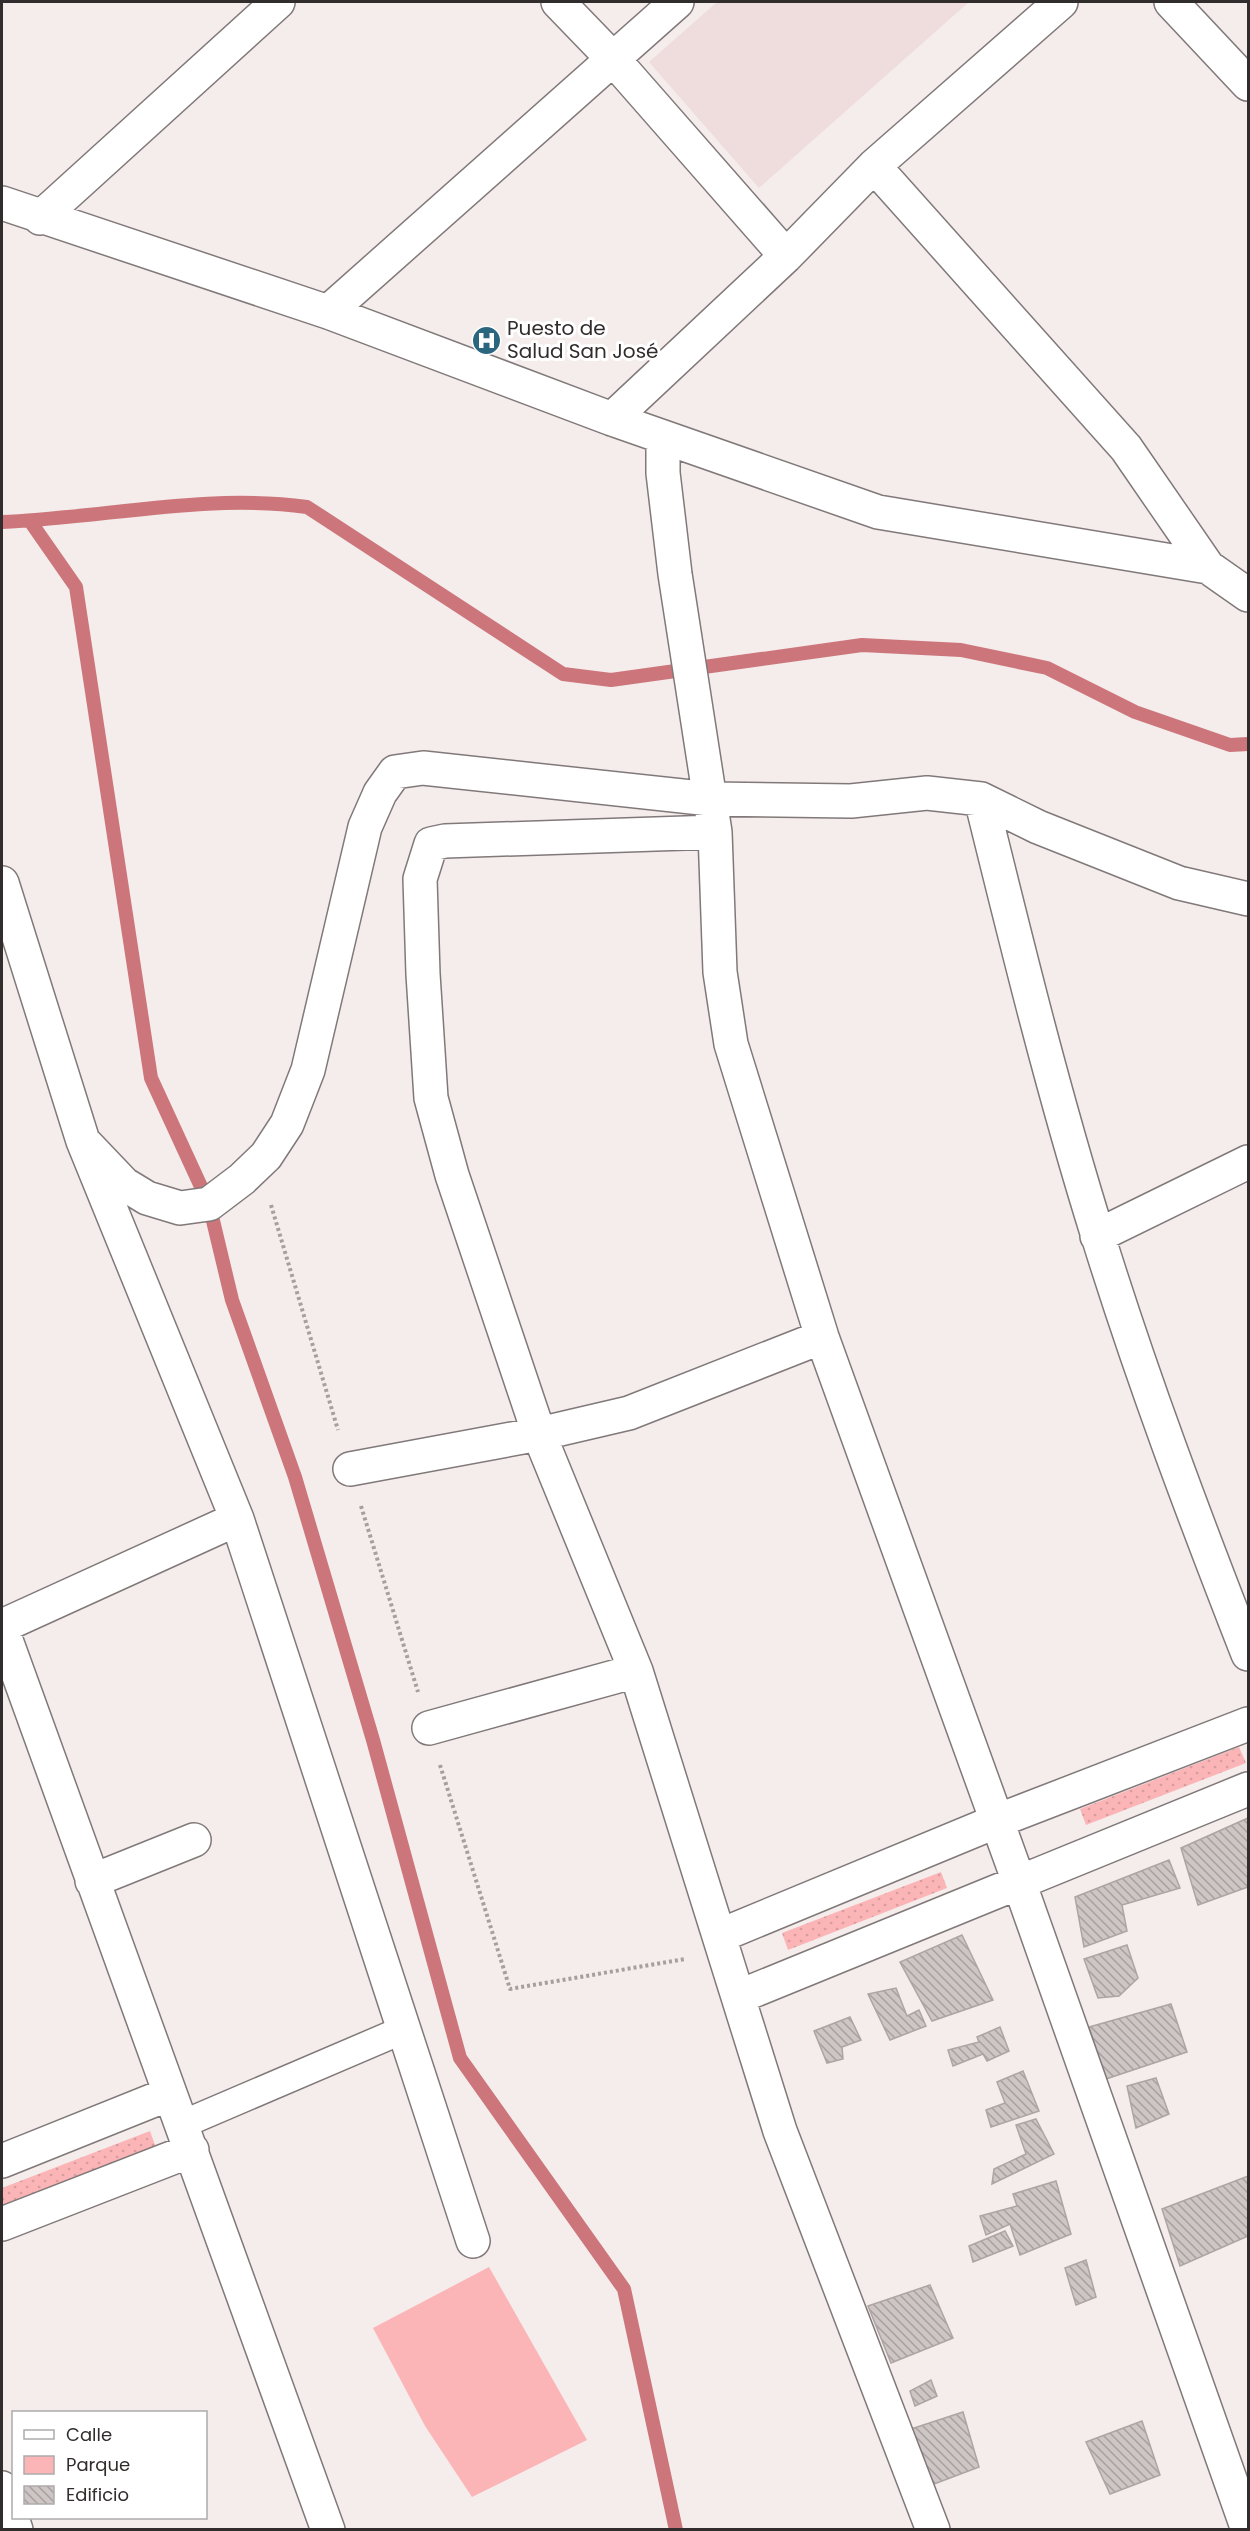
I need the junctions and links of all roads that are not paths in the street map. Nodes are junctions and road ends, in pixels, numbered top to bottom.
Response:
1 (278, 2) edge
2 (558, 2) edge
3 (677, 2) edge
4 (1061, 2) edge
5 (1171, 2) edge
6 (614, 60) junction
7 (1248, 84) edge
8 (874, 166) junction
9 (2, 203) edge
10 (40, 218) junction
11 (786, 256) junction
12 (328, 312) junction
13 (612, 419) junction
14 (663, 437) junction
15 (1208, 567) junction
16 (1248, 595) edge
17 (708, 787) junction
18 (981, 799) junction
19 (715, 832) junction
20 (2, 883) edge
21 (1248, 899) edge
22 (82, 1141) junction
23 (1248, 1162) edge
24 (1097, 1236) junction
25 (822, 1337) junction
26 (539, 1434) junction
27 (350, 1469) road end
28 (237, 1519) junction
29 (2, 1628) edge
30 (1248, 1654) edge
31 (636, 1671) junction
32 (1248, 1724) edge
33 (429, 1728) road end
34 (1248, 1789) edge
35 (997, 1821) junction
36 (194, 1840) dead end
37 (92, 1881) junction
38 (1019, 1882) junction
39 (721, 1944) junction
40 (738, 1997) junction
41 (405, 2029) junction
42 (169, 2094) junction
43 (187, 2137) junction
44 (2, 2160) edge
45 (2, 2224) edge
46 (473, 2241) dead end
47 (2, 2488) edge
48 (12, 2517) edge
49 (328, 2529) edge
50 (933, 2529) edge
51 (1248, 2529) edge

1 - 10 street
2 - 6 street
3 - 6 street
4 - 8 street
5 - 7 street
6 - 11 street
6 - 12 street
8 - 11 street
8 - 15 street
9 - 10 street
10 - 12 street
11 - 13 street
12 - 13 street
13 - 14 street
14 - 15 street
14 - 17 street
15 - 16 street
17 - 18 street
17 - 19 street
17 - 22 street
18 - 21 street
18 - 24 street
19 - 25 street
19 - 26 street
20 - 22 street
22 - 28 street
23 - 24 street
24 - 30 street
25 - 26 street
25 - 35 street
26 - 27 street
26 - 31 street
28 - 29 street
28 - 41 street
29 - 37 street
31 - 33 street
31 - 39 street
32 - 35 street
34 - 38 street
35 - 38 street
35 - 39 street
36 - 37 street
37 - 42 street
38 - 40 street
38 - 51 street
39 - 40 street
40 - 50 street
41 - 43 lane
41 - 46 street
42 - 43 street
42 - 44 street
43 - 45 street
43 - 49 street
47 - 48 street

